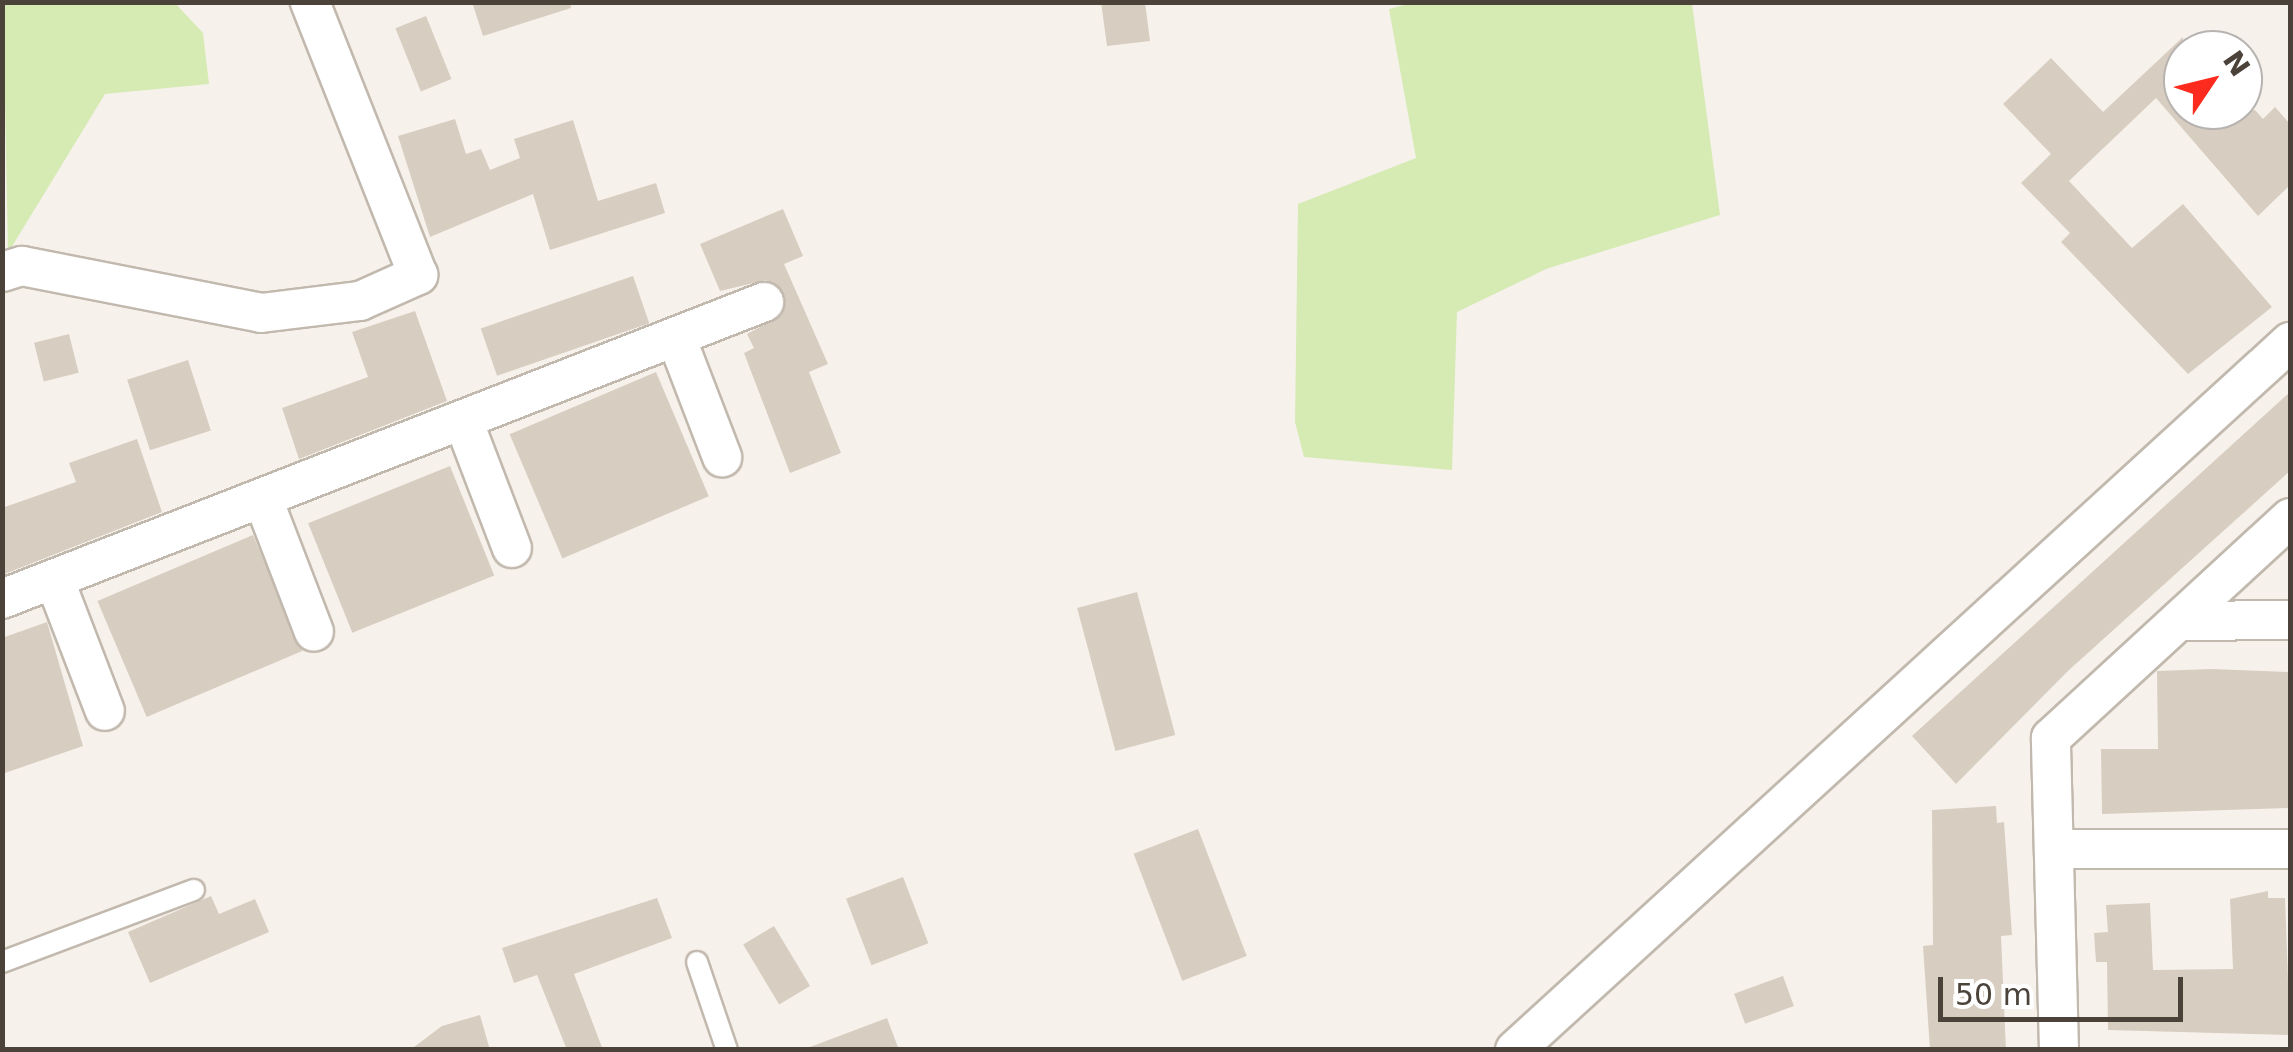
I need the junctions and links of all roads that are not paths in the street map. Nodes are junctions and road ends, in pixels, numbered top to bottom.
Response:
1 (310, 2) edge
2 (2, 272) edge
3 (764, 302) dead end
4 (676, 336) junction
5 (2290, 342) edge
6 (463, 420) junction
7 (722, 457) dead end
8 (263, 499) junction
9 (2290, 518) edge
10 (512, 548) dead end
11 (55, 580) junction
12 (2, 600) edge
13 (2179, 620) junction
14 (2290, 620) edge
15 (314, 632) dead end
16 (105, 712) dead end
17 (2054, 849) junction
18 (2290, 849) edge
19 (194, 890) dead end
20 (2, 962) edge
21 (697, 962) dead end
22 (727, 1050) edge
23 (1516, 1050) edge
24 (2059, 1050) edge

1 - 2 street
3 - 4 street
4 - 6 street
4 - 7 street
5 - 23 street
6 - 8 street
6 - 10 street
8 - 11 street
8 - 15 street
9 - 13 street
11 - 12 street
11 - 16 street
13 - 14 street
13 - 17 street
17 - 18 street
17 - 24 street
19 - 20 lane
21 - 22 lane

